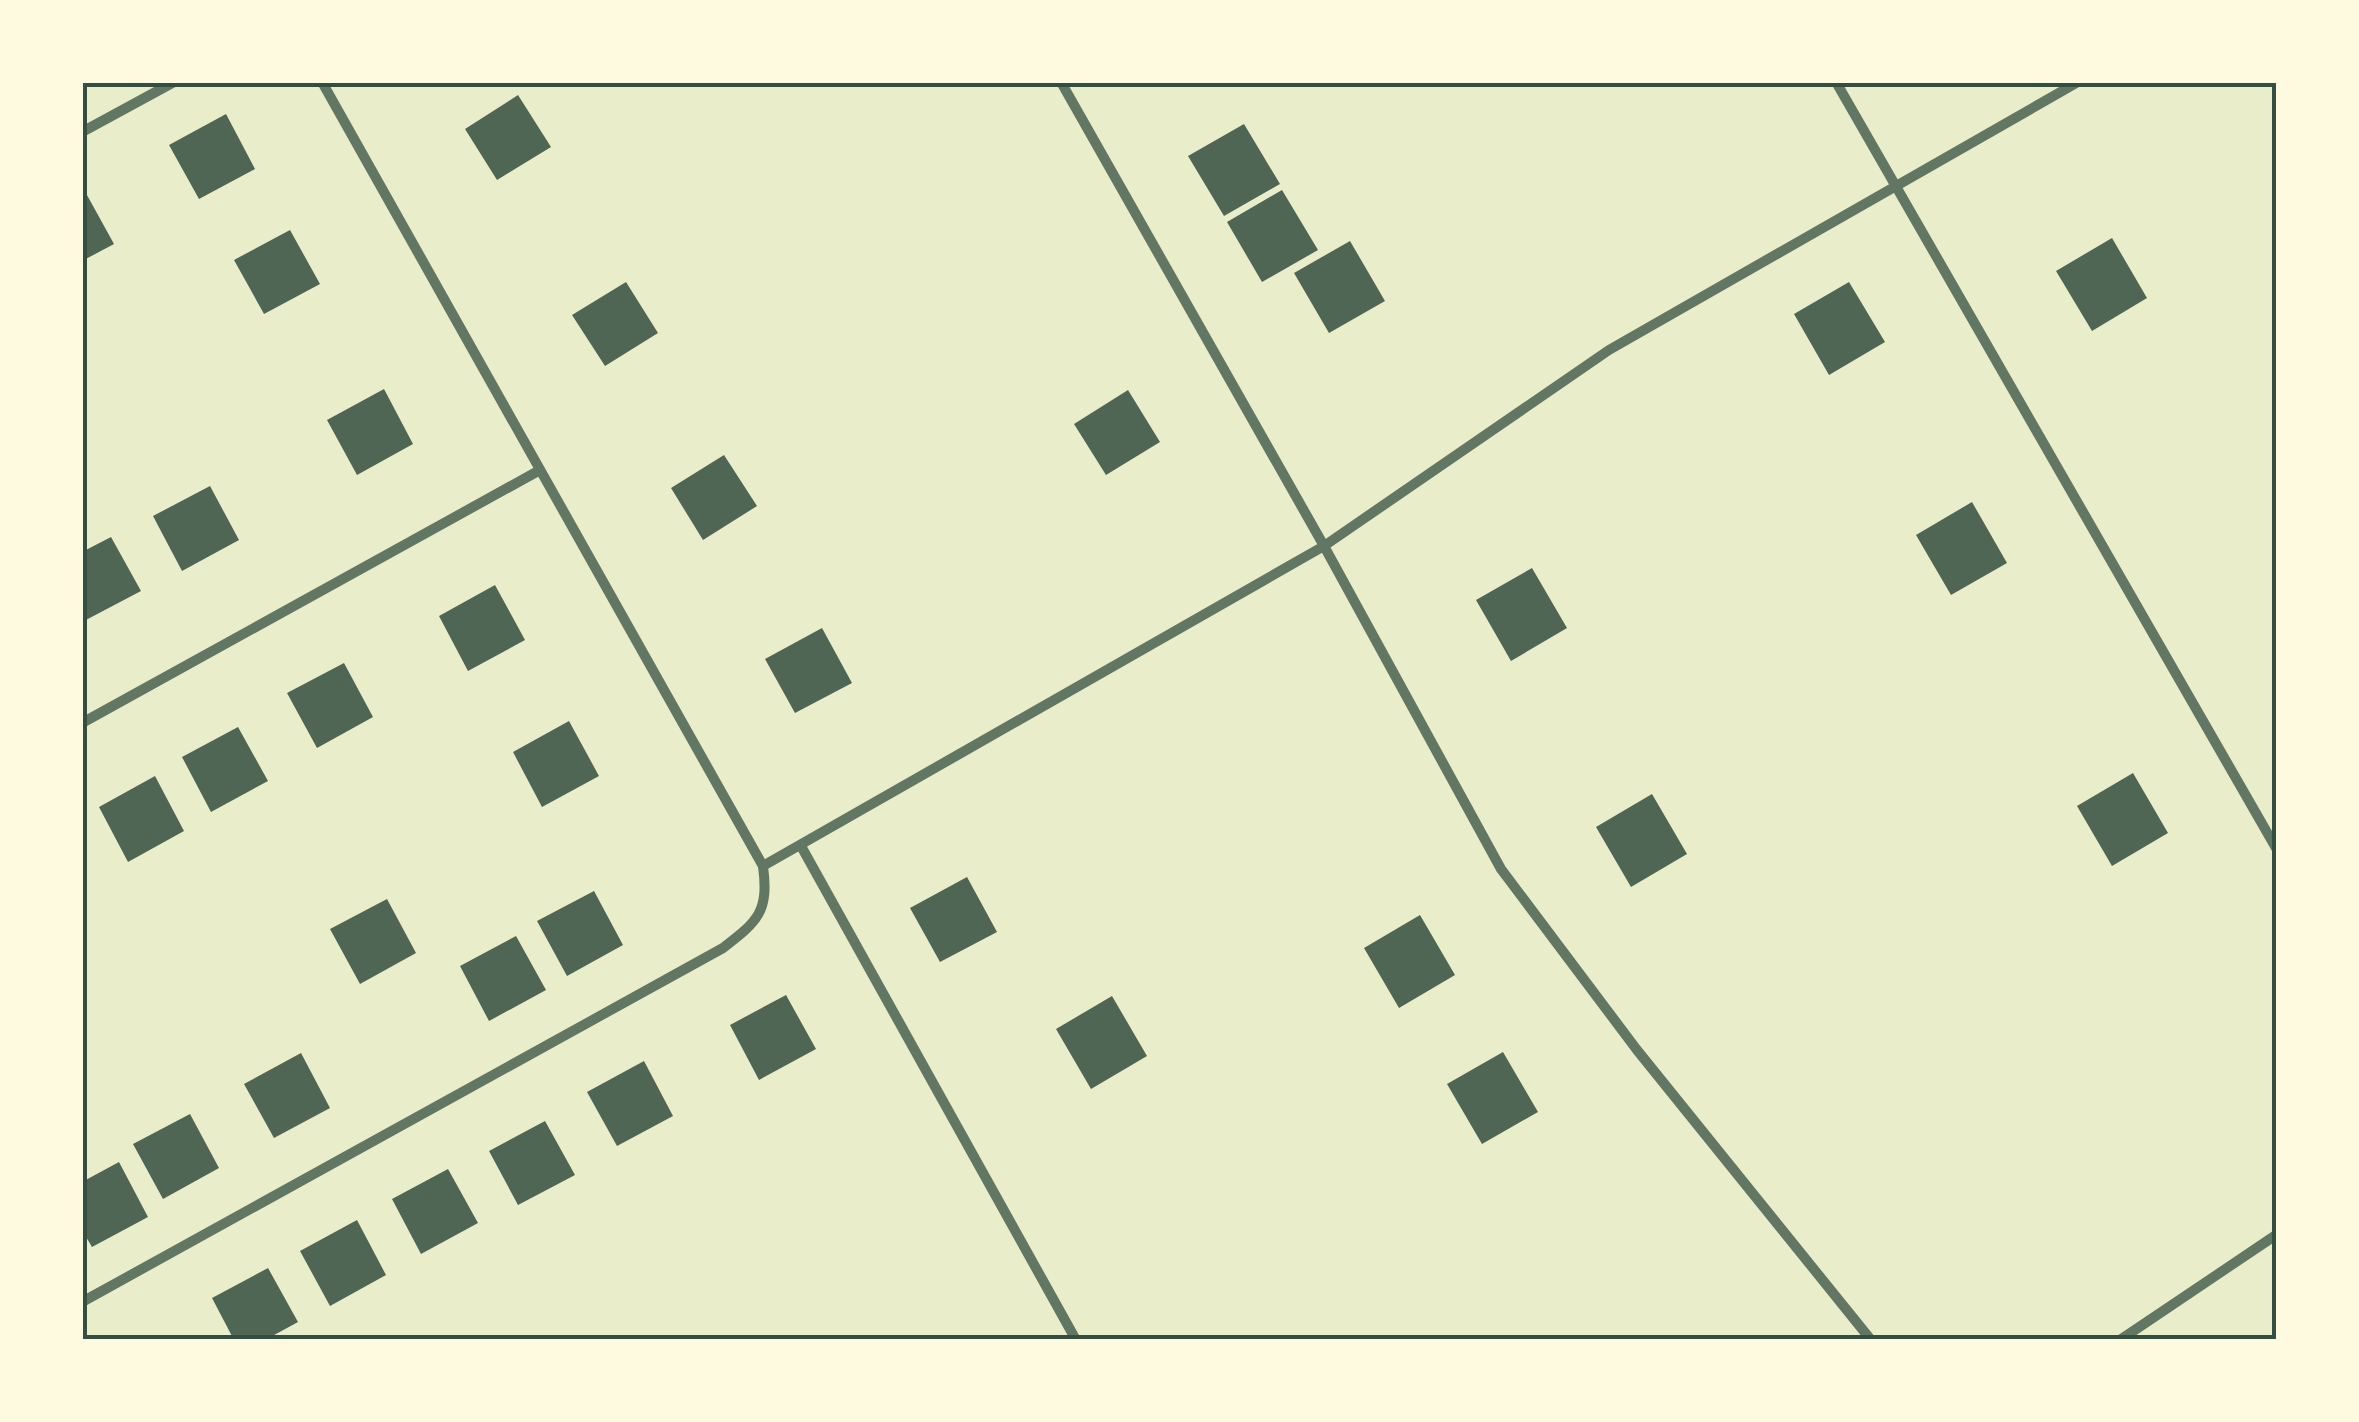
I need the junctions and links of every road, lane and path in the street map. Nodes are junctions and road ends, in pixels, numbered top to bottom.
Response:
1 (174, 82) edge
2 (322, 82) edge
3 (1060, 82) edge
4 (1836, 82) edge
5 (2078, 82) edge
6 (82, 132) edge
7 (1897, 187) junction
8 (540, 470) junction
9 (1324, 546) junction
10 (82, 723) edge
11 (801, 846) junction
12 (2276, 848) edge
13 (762, 866) junction
14 (2276, 1235) edge
15 (82, 1302) edge
16 (1076, 1340) edge
17 (1871, 1340) edge
18 (2120, 1340) edge

1 - 6 street
2 - 8 street
3 - 9 street
4 - 7 street
5 - 7 street
7 - 9 street
7 - 12 street
8 - 10 street
8 - 13 street
9 - 11 street
9 - 17 street
11 - 13 street
11 - 16 street
13 - 15 street
14 - 18 street

